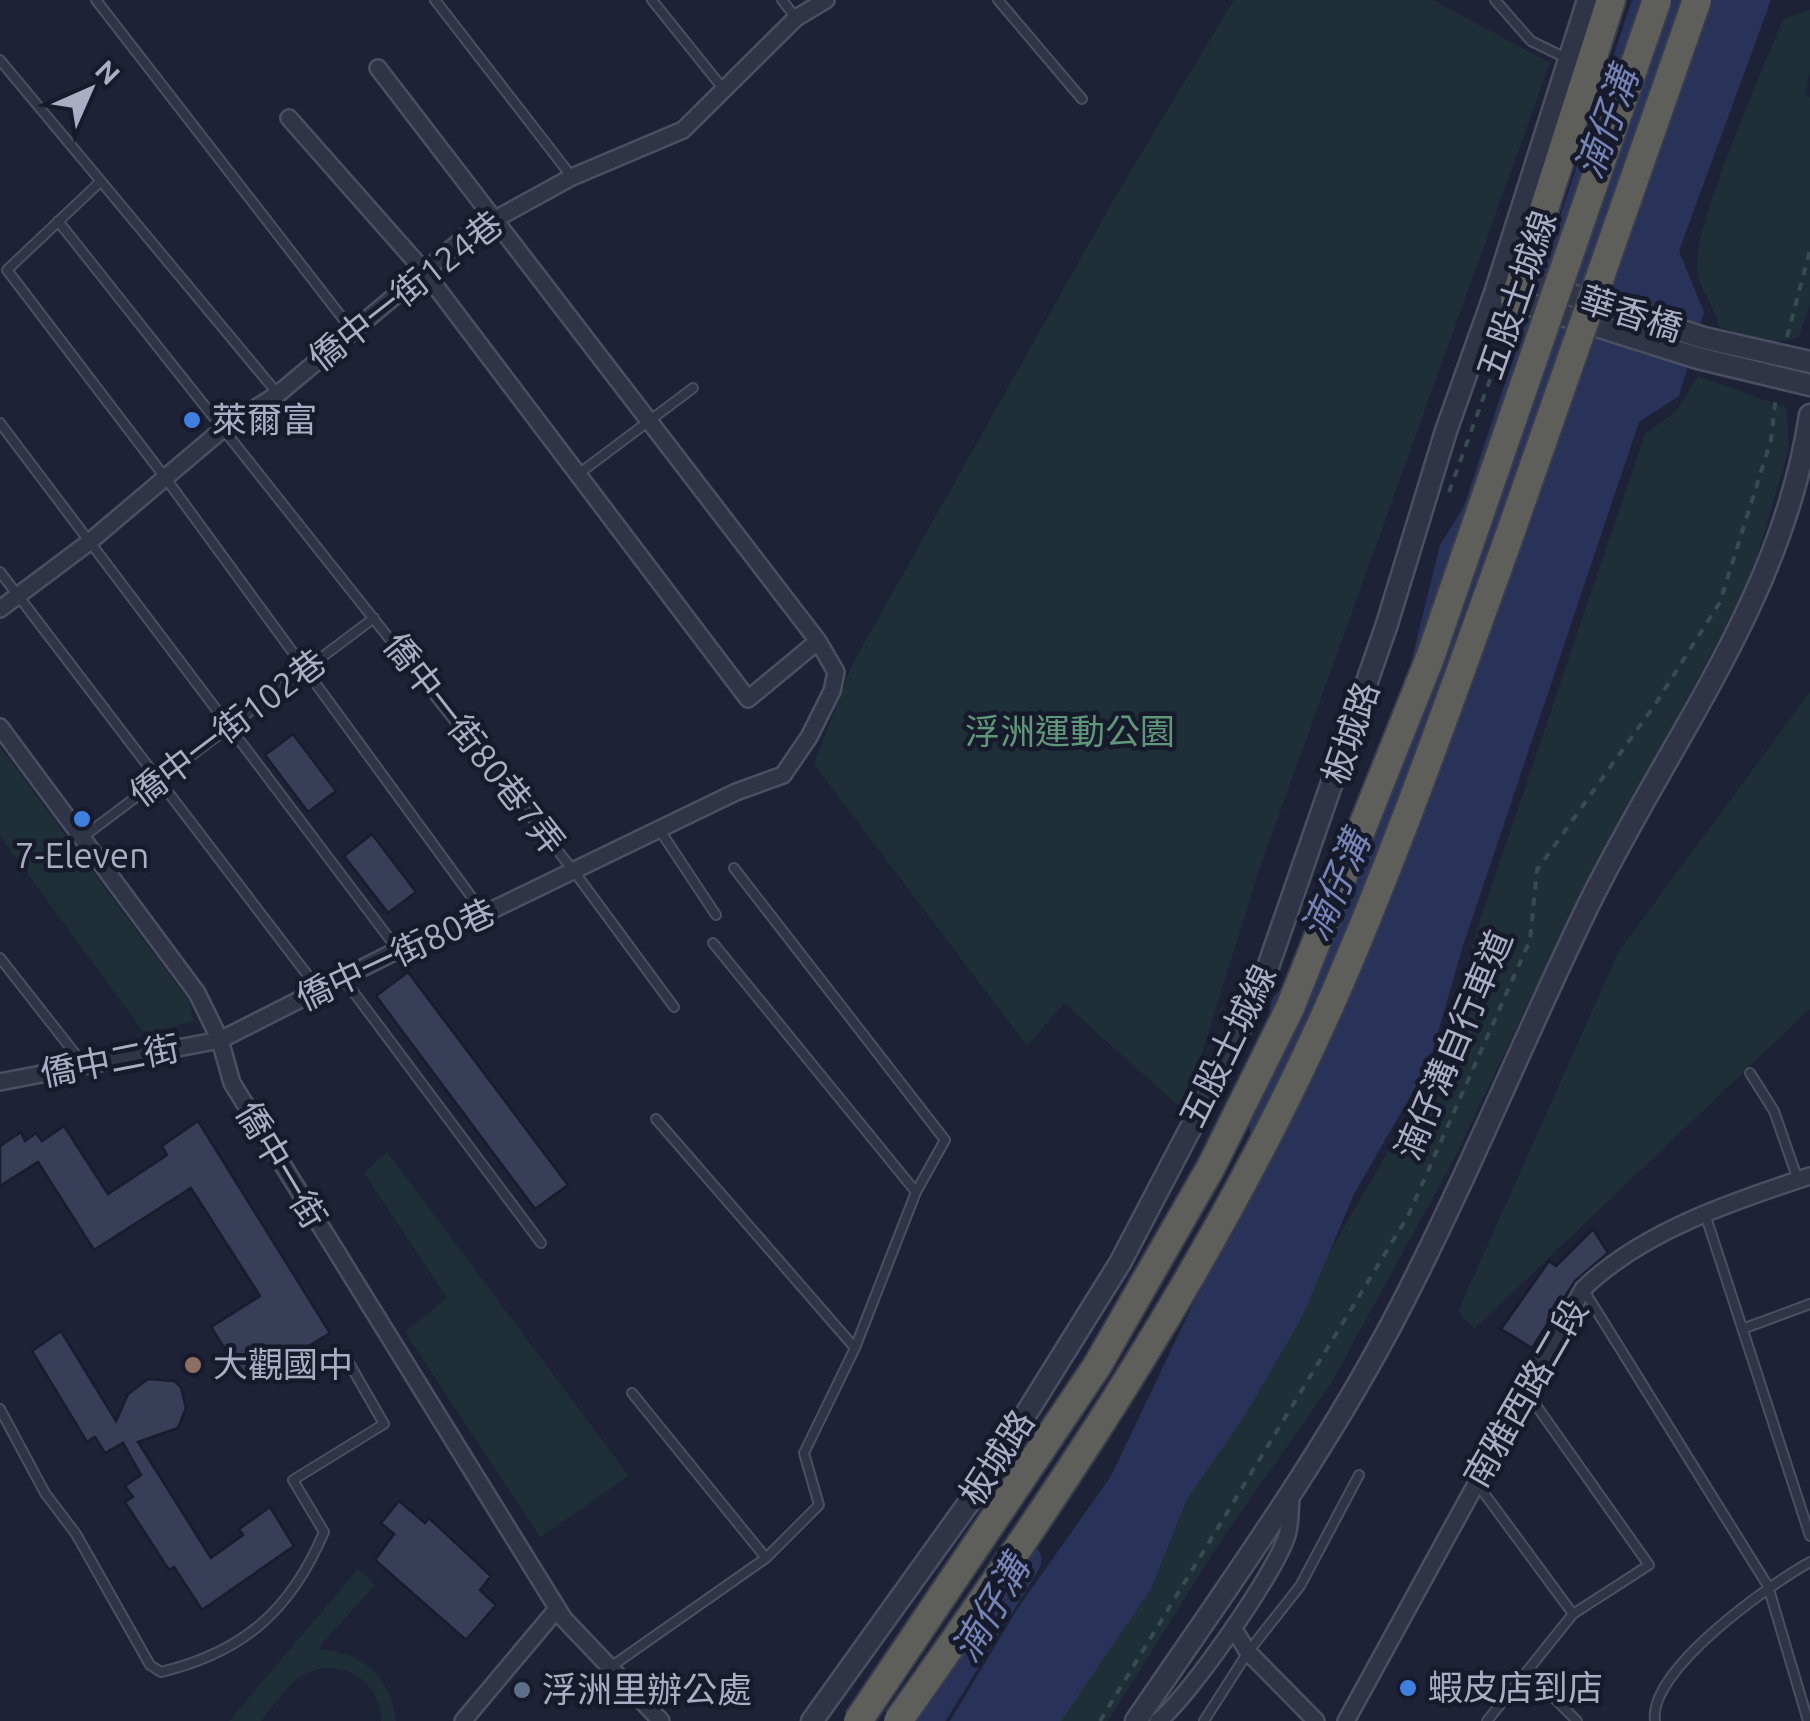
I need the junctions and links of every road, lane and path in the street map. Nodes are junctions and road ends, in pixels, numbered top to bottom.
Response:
1 (96, 0) edge
2 (435, 0) edge
3 (652, 0) edge
4 (782, 0) edge
5 (826, 0) edge
6 (998, 0) edge
7 (1495, 0) edge
8 (1588, 0) edge
9 (1610, 0) edge
10 (1621, 0) edge
11 (1657, 0) edge
12 (1698, 0) edge
13 (796, 18) junction
14 (1568, 58) junction
15 (0, 60) edge
16 (378, 68) dead end
17 (725, 91) junction
18 (1082, 99) dead end
19 (289, 118) dead end
20 (572, 177) junction
21 (99, 183) junction
22 (494, 217) junction
23 (58, 221) junction
24 (1810, 250) edge
25 (424, 271) junction
26 (1515, 284) junction
27 (351, 329) junction
28 (1701, 348) junction
29 (1782, 358) junction
30 (1810, 362) edge
31 (1778, 381) junction
32 (1810, 386) edge
33 (693, 388) dead end
34 (278, 394) junction
35 (1810, 415) edge
36 (647, 418) junction
37 (0, 423) edge
38 (224, 428) junction
39 (164, 476) junction
40 (576, 476) junction
41 (1447, 498) dead end
42 (88, 543) junction
43 (0, 572) edge
44 (18, 596) junction
45 (0, 609) edge
46 (374, 618) junction
47 (818, 641) junction
48 (307, 669) junction
49 (0, 727) edge
50 (227, 728) junction
51 (159, 779) junction
52 (659, 829) junction
53 (83, 837) junction
54 (734, 868) dead end
55 (573, 870) junction
56 (484, 914) junction
57 (716, 915) dead end
58 (713, 942) dead end
59 (398, 950) junction
60 (0, 958) edge
61 (343, 978) junction
62 (320, 990) junction
63 (674, 1006) dead end
64 (220, 1040) junction
65 (84, 1065) junction
66 (1750, 1074) dead end
67 (0, 1082) edge
68 (656, 1119) dead end
69 (1804, 1178) edge
70 (916, 1192) junction
71 (1706, 1217) junction
72 (540, 1243) dead end
73 (1584, 1289) junction
74 (1810, 1304) edge
75 (1745, 1328) junction
76 (855, 1348) junction
77 (345, 1356) dead end
78 (1525, 1390) junction
79 (632, 1393) dead end
80 (0, 1410) edge
81 (1359, 1475) dead end
82 (1475, 1481) junction
83 (1291, 1492) junction
84 (1810, 1536) edge
85 (766, 1558) junction
86 (1810, 1562) edge
87 (1768, 1586) junction
88 (557, 1609) junction
89 (1573, 1614) junction
90 (1233, 1628) junction
91 (1248, 1652) junction
92 (612, 1666) junction
93 (1528, 1672) junction
94 (463, 1721) edge
95 (660, 1721) edge
96 (812, 1721) edge
97 (858, 1721) edge
98 (898, 1721) edge
99 (1100, 1721) edge
100 (1136, 1721) edge
101 (1158, 1721) edge
102 (1204, 1721) edge
103 (1316, 1721) edge
104 (1346, 1721) edge
105 (1487, 1721) edge
106 (1577, 1721) edge
107 (1655, 1721) edge
108 (1808, 1721) edge

1 - 27 lane
2 - 20 lane
3 - 17 lane
4 - 13 lane
5 - 13 street, 僑中一街124巷
6 - 18 lane
7 - 14 lane
8 - 14 street, 板城路
9 - 26 highway
10 - 26 lane
11 - 97 highway, 五股土城線, bridge
12 - 98 highway, 五股土城線, bridge
13 - 17 street, 僑中一街124巷
14 - 26 street, 板城路
15 - 21 lane
16 - 22 street, 僑中一街80巷
17 - 20 street, 僑中一街124巷
19 - 25 street
20 - 22 street, 僑中一街124巷
21 - 23 lane
21 - 34 lane
22 - 25 street, 僑中一街124巷
22 - 36 street, 僑中一街80巷
23 - 38 lane, 僑中一街80巷7弄
23 - 39 lane
24 - 29 path
25 - 27 street, 僑中一街124巷
25 - 40 street
26 - 28 street, 華香橋, bridge
26 - 41 path
26 - 96 street, 板城路
27 - 34 street, 僑中一街124巷
28 - 29 street
28 - 31 street
29 - 30 street
31 - 32 street
31 - 99 path, 湳仔溝自行車道
33 - 36 lane
34 - 38 street, 僑中一街124巷
35 - 83 street
36 - 40 lane
36 - 47 street, 僑中一街80巷
37 - 42 lane
38 - 39 street, 僑中一街124巷
38 - 46 lane, 僑中一街80巷7弄
39 - 42 street, 僑中一街124巷
39 - 48 lane
40 - 47 street
42 - 44 street, 僑中一街124巷
42 - 50 lane
43 - 44 lane
44 - 45 street, 僑中一街124巷
44 - 51 lane
46 - 48 lane, 僑中一街102巷
46 - 55 lane, 僑中一街80巷7弄
47 - 52 street, 僑中一街80巷
48 - 50 lane, 僑中一街102巷
48 - 56 lane
49 - 53 street, 僑中一街
50 - 51 lane, 僑中一街102巷
50 - 59 lane
51 - 53 lane, 僑中一街102巷
51 - 62 lane
52 - 55 street, 僑中一街80巷
52 - 57 lane
53 - 64 street, 僑中一街
54 - 70 lane
55 - 56 street, 僑中一街80巷
55 - 63 lane, 僑中一街80巷7弄
56 - 59 street, 僑中一街80巷
58 - 70 lane
59 - 61 street, 僑中一街80巷
60 - 65 lane
61 - 62 street, 僑中一街80巷
61 - 72 lane
62 - 64 street, 僑中一街80巷
64 - 65 street, 僑中二街
64 - 88 street, 僑中一街
65 - 67 street, 僑中二街
66 - 69 lane
68 - 76 lane
69 - 71 street, 南雅西路二段
70 - 76 lane
71 - 73 street, 南雅西路二段
71 - 75 lane
73 - 78 street, 南雅西路二段
73 - 87 lane
74 - 75 lane
75 - 84 lane
76 - 85 lane
77 - 80 lane
78 - 82 street, 南雅西路二段
78 - 89 lane
79 - 85 lane
81 - 91 lane
82 - 89 lane
82 - 104 street, 南雅西路二段
83 - 90 street
83 - 100 street
85 - 92 lane
86 - 87 lane
87 - 107 lane
87 - 108 lane
88 - 92 street, 僑中一街
88 - 94 street
89 - 93 lane
90 - 91 street
90 - 101 street
91 - 102 lane
91 - 103 street
92 - 95 street, 僑中一街
93 - 105 lane
93 - 106 lane

